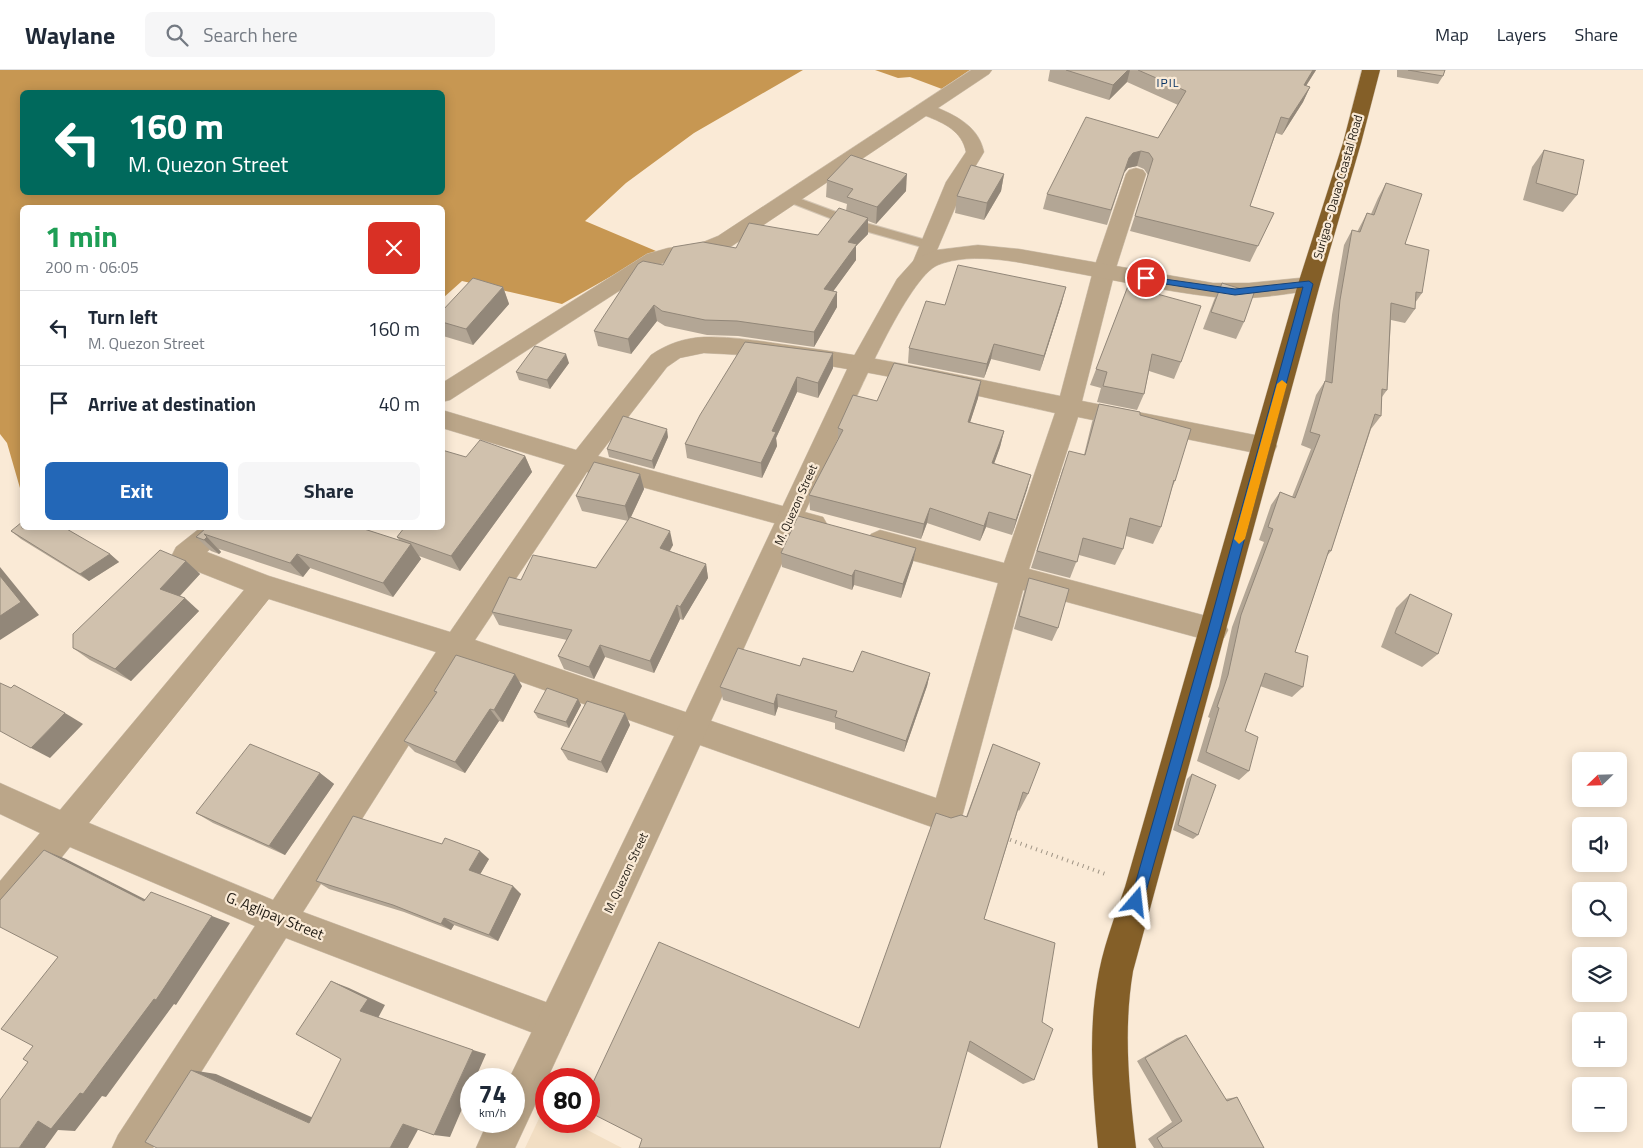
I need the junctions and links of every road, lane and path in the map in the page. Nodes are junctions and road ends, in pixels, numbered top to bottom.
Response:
1 (983, 70) edge
2 (1371, 70) edge
3 (926, 110) junction
4 (1136, 174) dead end
5 (790, 199) junction
6 (926, 254) junction
7 (1104, 271) junction
8 (1309, 284) junction
9 (861, 363) junction
10 (445, 392) edge
11 (1069, 407) junction
12 (445, 420) edge
13 (1265, 446) junction
14 (581, 461) junction
15 (790, 518) junction
16 (215, 530) edge
17 (1013, 577) junction
18 (264, 586) junction
19 (1214, 630) junction
20 (456, 646) junction
21 (693, 730) junction
22 (0, 798) edge
23 (65, 830) junction
24 (1002, 837) edge
25 (1141, 887) junction
26 (0, 907) edge
27 (279, 919) junction
28 (554, 1023) junction
29 (525, 1085) edge
30 (502, 1133) edge
31 (131, 1148) edge
32 (495, 1148) edge
33 (1117, 1148) edge

1 - 3 street
2 - 8 highway, Surigao - Davao Coastal Road
3 - 5 street
3 - 6 street
4 - 7 street
5 - 6 lane
5 - 10 street
6 - 7 street
6 - 9 street, M. Quezon Street
7 - 8 street
7 - 11 street
8 - 13 highway, Surigao - Davao Coastal Road
9 - 11 street
9 - 14 street
9 - 15 street, M. Quezon Street
11 - 13 street
11 - 17 street
12 - 14 street
13 - 19 highway, Surigao - Davao Coastal Road
14 - 15 street
14 - 20 street
15 - 17 street
15 - 21 street, M. Quezon Street
16 - 18 street
17 - 19 street
17 - 21 street
18 - 20 street
18 - 23 street
19 - 25 highway, Surigao - Davao Coastal Road
20 - 21 street
20 - 27 street
21 - 28 street, M. Quezon Street
22 - 23 street, G. Aglipay Street
23 - 26 street
23 - 27 street, G. Aglipay Street
24 - 25 path
25 - 33 highway, Surigao - Davao Coastal Road
27 - 28 street, G. Aglipay Street
27 - 31 street
28 - 29 street, M. Quezon Street
30 - 32 street

